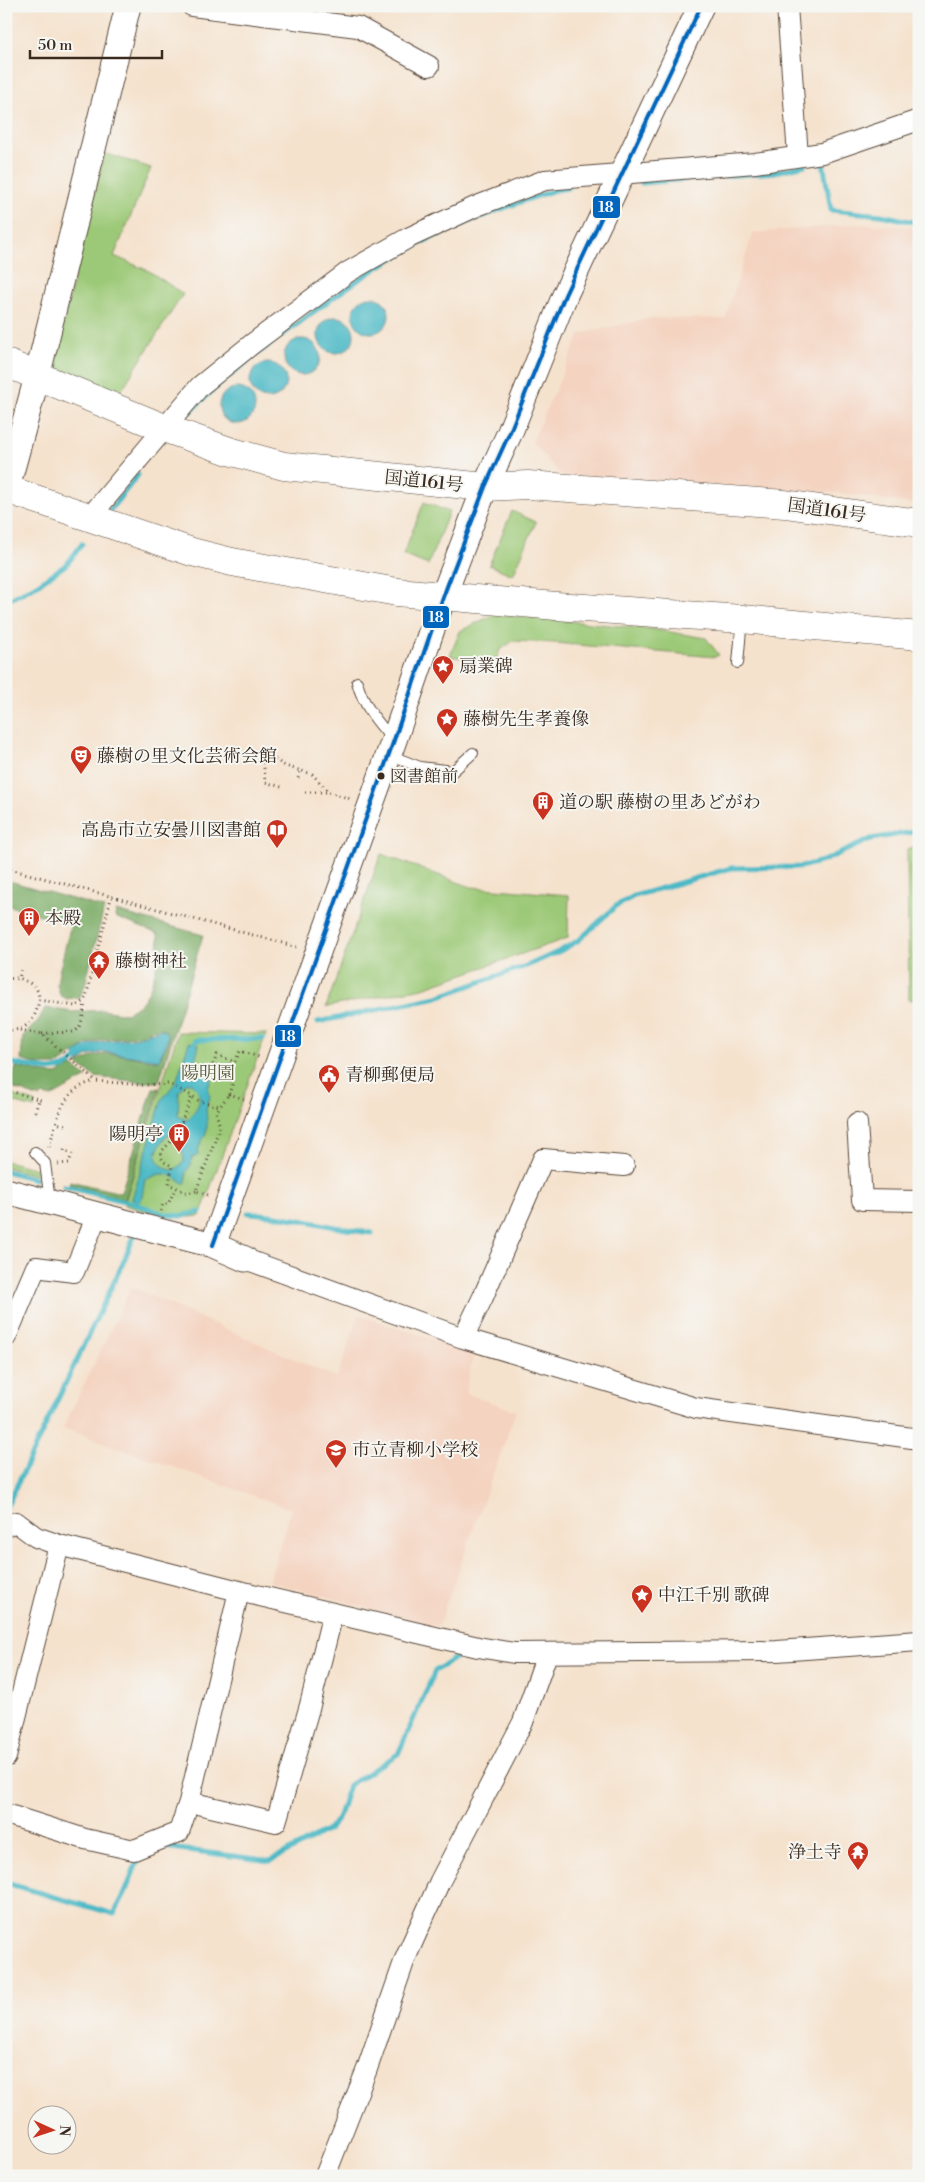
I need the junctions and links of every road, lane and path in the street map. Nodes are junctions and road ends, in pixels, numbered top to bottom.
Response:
1 (128, 6) edge
2 (192, 6) edge
3 (701, 6) edge
4 (787, 6) edge
5 (429, 66) dead end
6 (919, 120) edge
7 (798, 156) junction
8 (621, 174) junction
9 (6, 363) edge
10 (37, 377) junction
11 (164, 428) junction
12 (485, 487) junction
13 (6, 490) edge
14 (89, 518) junction
15 (919, 524) edge
16 (443, 596) junction
17 (742, 618) junction
18 (919, 636) edge
19 (738, 663) dead end
20 (357, 682) dead end
21 (391, 747) junction
22 (258, 749) dead end
23 (263, 753) junction
24 (473, 753) dead end
25 (300, 771) junction
26 (298, 778) dead end
27 (285, 788) dead end
28 (305, 792) dead end
29 (329, 792) junction
30 (354, 800) dead end
31 (6, 868) edge
32 (111, 898) junction
33 (300, 948) dead end
34 (21, 970) dead end
35 (18, 978) junction
36 (6, 979) edge
37 (39, 1000) junction
38 (85, 1002) junction
39 (10, 1014) dead end
40 (7, 1030) edge
41 (19, 1030) junction
42 (42, 1034) junction
43 (6, 1043) edge
44 (262, 1058) dead end
45 (96, 1081) junction
46 (6, 1090) edge
47 (229, 1094) junction
48 (192, 1096) junction
49 (246, 1100) dead end
50 (219, 1106) junction
51 (36, 1112) dead end
52 (857, 1123) dead end
53 (65, 1125) dead end
54 (65, 1147) dead end
55 (35, 1152) dead end
56 (55, 1164) dead end
57 (624, 1166) dead end
58 (175, 1188) junction
59 (6, 1190) edge
60 (196, 1191) junction
61 (211, 1196) dead end
62 (919, 1201) edge
63 (50, 1202) junction
64 (161, 1210) dead end
65 (97, 1215) junction
66 (213, 1245) junction
67 (245, 1259) joint
68 (6, 1337) edge
69 (463, 1338) junction
70 (919, 1439) edge
71 (6, 1526) edge
72 (59, 1545) junction
73 (239, 1591) junction
74 (334, 1612) junction
75 (919, 1641) edge
76 (547, 1654) junction
77 (6, 1757) edge
78 (189, 1802) junction
79 (6, 1814) edge
80 (325, 2176) edge

1 - 10 street
2 - 5 street
3 - 8 street
4 - 7 street
6 - 7 street
7 - 8 street
8 - 11 street
8 - 12 street
9 - 10 highway, 国道161号
10 - 11 highway, 国道161号
10 - 13 street
11 - 12 highway, 国道161号
11 - 14 street
12 - 15 highway, 国道161号
12 - 16 street
13 - 14 highway
14 - 16 highway
16 - 17 highway
16 - 21 street
17 - 18 highway
17 - 19 lane
20 - 21 lane
21 - 24 lane
21 - 66 street
22 - 23 path
23 - 25 path
23 - 27 path
25 - 26 path
25 - 29 path
28 - 29 path
29 - 30 path
31 - 32 path
32 - 33 path
32 - 38 path
34 - 35 path
35 - 36 path
35 - 37 path
37 - 38 path
37 - 41 path
38 - 42 path
39 - 40 path
40 - 41 path
40 - 43 path
41 - 42 path
42 - 45 path
44 - 47 path
45 - 48 path
45 - 53 path
46 - 51 path
47 - 49 path
47 - 50 path
48 - 50 path
48 - 58 path
50 - 60 path
52 - 62 street
54 - 56 path
55 - 63 lane
57 - 69 street
58 - 60 path
58 - 64 path
59 - 63 street
60 - 61 path
63 - 65 street
65 - 66 street
65 - 68 street
66 - 67 street
67 - 69 street
69 - 70 street
71 - 72 street
72 - 73 street
72 - 77 street
73 - 74 street
73 - 78 street
74 - 76 street
74 - 78 street
75 - 76 street
76 - 80 street
78 - 79 street

